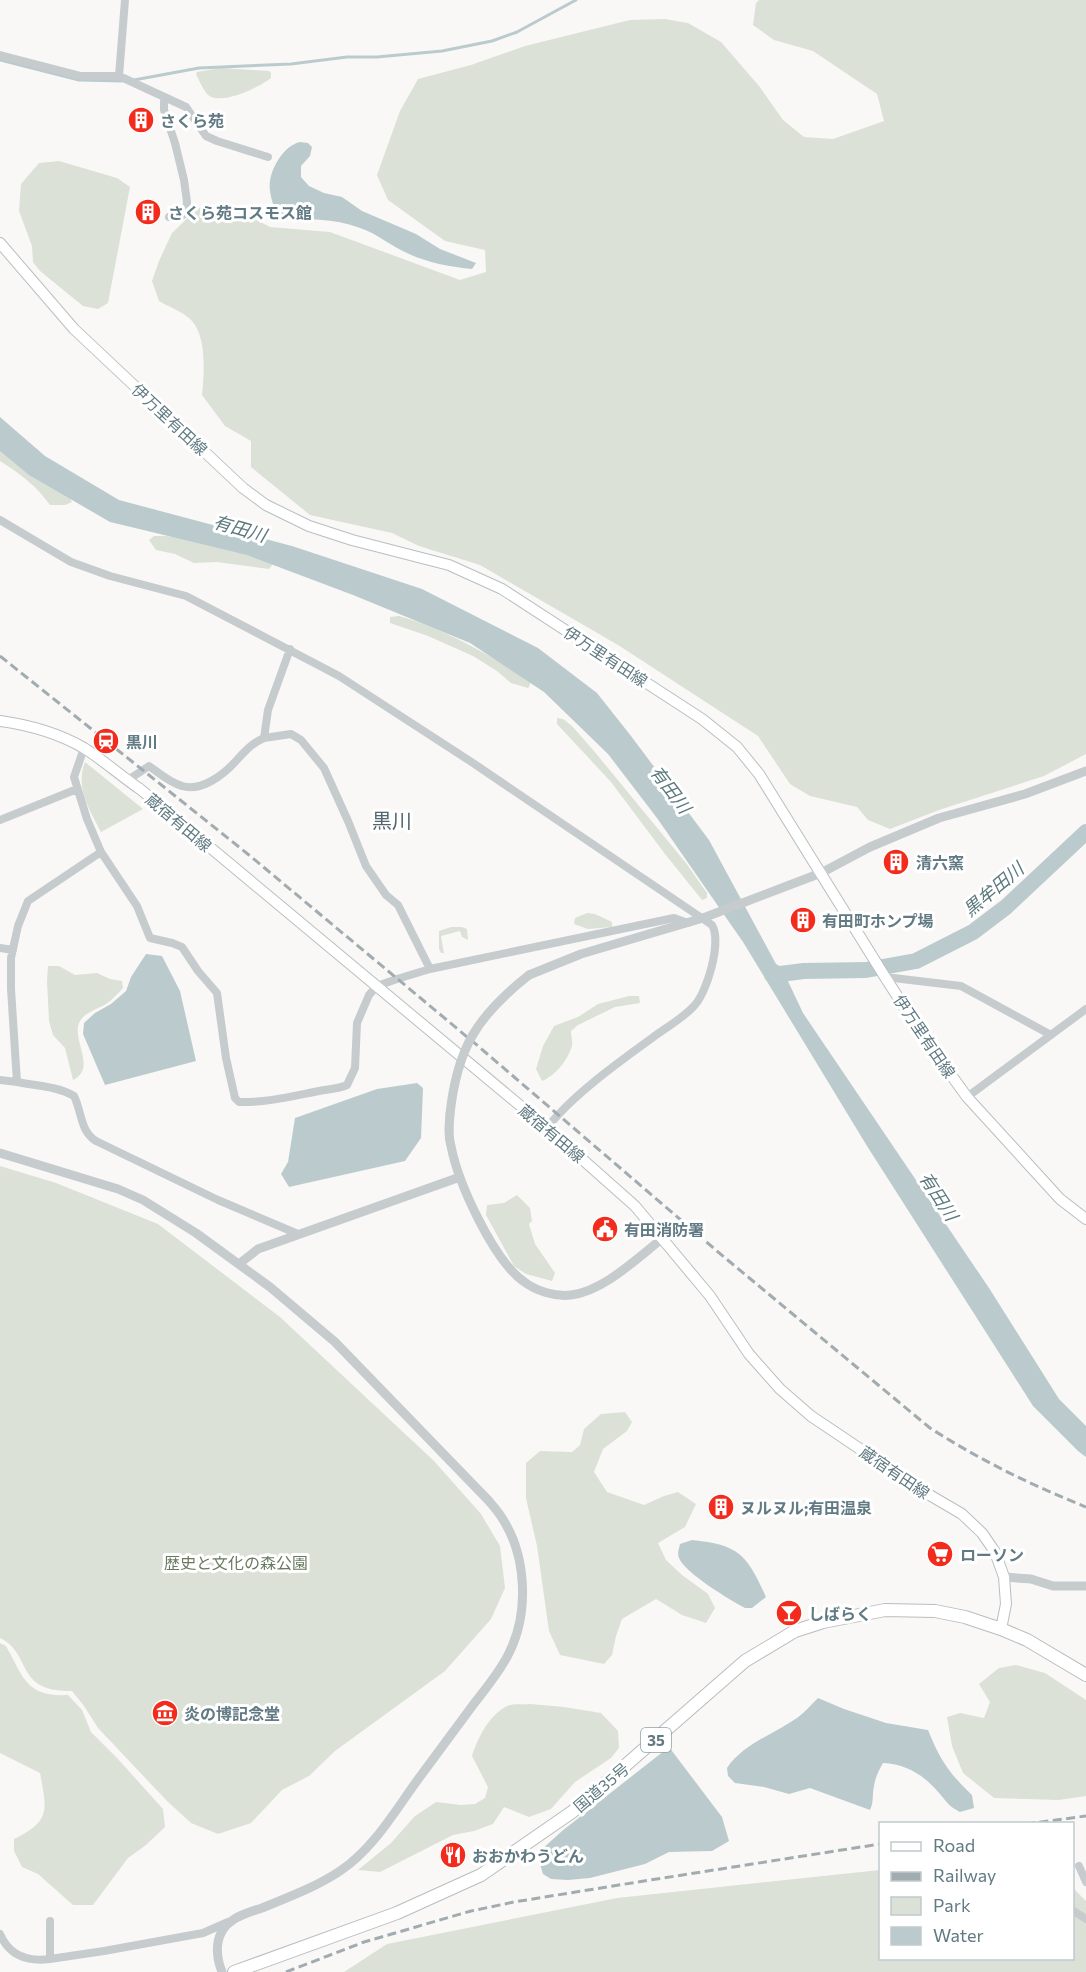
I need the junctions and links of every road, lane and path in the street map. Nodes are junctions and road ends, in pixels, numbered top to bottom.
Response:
1 (125, 0) edge
2 (0, 55) edge
3 (119, 76) junction
4 (164, 98) junction
5 (268, 157) dead end
6 (169, 217) dead end
7 (0, 243) edge
8 (0, 520) edge
9 (290, 649) junction
10 (0, 721) edge
11 (264, 738) junction
12 (84, 748) junction
13 (1086, 771) edge
14 (128, 780) junction
15 (77, 789) junction
16 (0, 820) edge
17 (101, 852) junction
18 (821, 873) junction
19 (703, 918) junction
20 (688, 923) junction
21 (0, 948) edge
22 (13, 950) junction
23 (430, 969) junction
24 (885, 977) junction
25 (377, 986) junction
26 (1086, 1009) edge
27 (1051, 1035) junction
28 (0, 1080) edge
29 (17, 1082) junction
30 (967, 1097) junction
31 (547, 1128) junction
32 (0, 1153) edge
33 (460, 1177) junction
34 (1086, 1219) edge
35 (298, 1234) junction
36 (663, 1238) junction
37 (239, 1264) junction
38 (1004, 1577) junction
39 (1086, 1586) edge
40 (1001, 1629) junction
41 (1086, 1675) edge
42 (1079, 1866) dead end
43 (1086, 1882) edge
44 (50, 1920) dead end
45 (232, 1920) junction
46 (0, 1934) edge
47 (50, 1959) junction
48 (222, 1972) edge
49 (234, 1972) edge

1 - 3 street
2 - 3 street
3 - 4 street
4 - 5 street
4 - 6 street
7 - 18 main road, 伊万里有田線
8 - 9 street
9 - 11 street
9 - 19 street
10 - 12 main road, 蔵宿有田線
11 - 14 street
11 - 23 street
12 - 14 main road, 蔵宿有田線
12 - 15 street
13 - 18 street
14 - 25 main road, 蔵宿有田線
15 - 16 street
15 - 17 street
17 - 22 street
17 - 25 street
18 - 19 street
18 - 24 main road, 伊万里有田線
19 - 20 street
19 - 31 street
20 - 23 street
20 - 33 street, bridge
21 - 22 street
22 - 29 street
23 - 25 street
24 - 27 street
24 - 30 main road, 伊万里有田線
25 - 31 main road, 蔵宿有田線
26 - 27 street
27 - 30 street
28 - 29 street
29 - 35 street
30 - 34 main road, 伊万里有田線
31 - 36 main road, 蔵宿有田線
32 - 37 street
33 - 35 street
33 - 36 street
35 - 37 street
36 - 38 main road, 蔵宿有田線
37 - 45 street
38 - 39 street
38 - 40 main road, 蔵宿有田線
40 - 41 highway, 国道35号 / 35
40 - 49 highway, 国道35号 / 35
42 - 43 street
44 - 47 street
45 - 47 street
45 - 48 street
46 - 47 street

